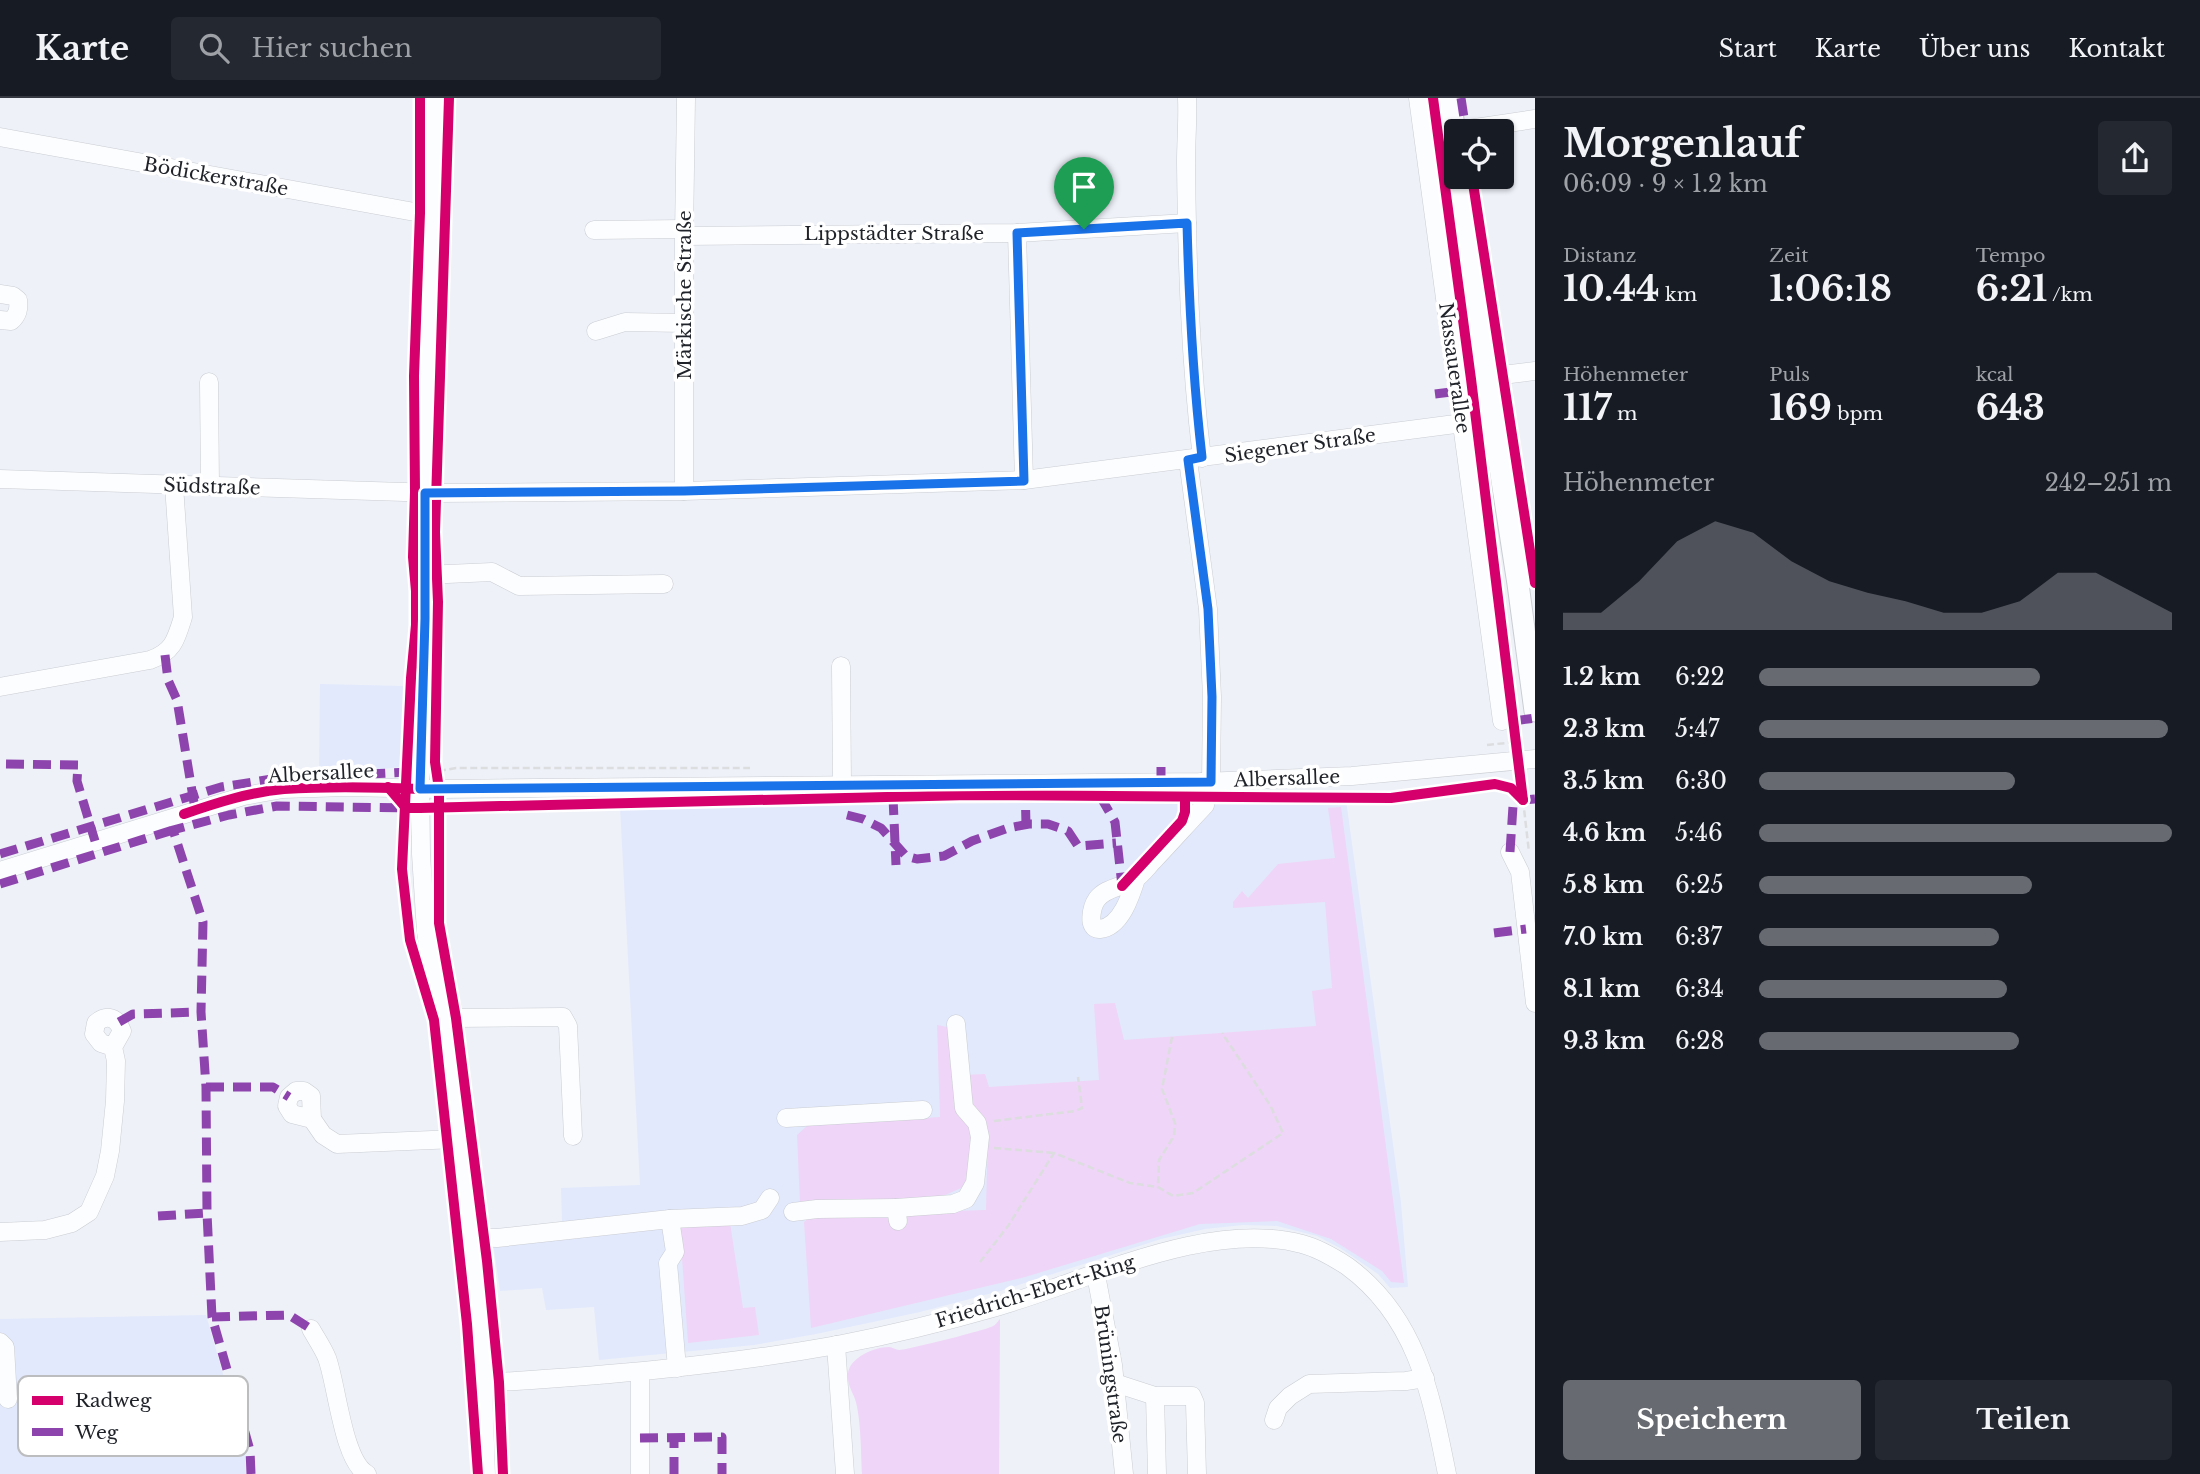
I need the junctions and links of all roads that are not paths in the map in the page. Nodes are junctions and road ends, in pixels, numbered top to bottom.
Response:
1 (434, 98) edge
2 (686, 98) edge
3 (1187, 98) edge
4 (1418, 98) edge
5 (1450, 98) edge
6 (1453, 119) edge
7 (1535, 119) edge
8 (1514, 123) edge
9 (0, 137) edge
10 (1462, 189) edge
11 (432, 214) junction
12 (1187, 223) junction
13 (594, 230) dead end
14 (684, 232) junction
15 (1017, 233) junction
16 (0, 294) edge
17 (0, 320) edge
18 (684, 323) junction
19 (596, 331) dead end
20 (1535, 371) edge
21 (1486, 377) junction
22 (209, 382) dead end
23 (1463, 424) junction
24 (1195, 458) junction
25 (0, 479) edge
26 (1024, 481) junction
27 (174, 485) junction
28 (210, 486) junction
29 (684, 491) junction
30 (425, 493) junction
31 (425, 575) junction
32 (664, 584) dead end
33 (841, 666) dead end
34 (0, 687) edge
35 (1535, 711) edge
36 (1502, 721) dead end
37 (1535, 759) edge
38 (1207, 782) junction
39 (842, 784) junction
40 (420, 789) junction
41 (1510, 852) dead end
42 (0, 871) edge
43 (1136, 879) dead end
44 (1535, 1003) edge
45 (444, 1020) junction
46 (956, 1024) dead end
47 (113, 1048) dead end
48 (923, 1110) dead end
49 (786, 1118) dead end
50 (312, 1119) dead end
51 (573, 1136) dead end
52 (456, 1139) junction
53 (770, 1198) dead end
54 (793, 1212) dead end
55 (670, 1219) junction
56 (0, 1232) edge
57 (468, 1237) junction
58 (1096, 1275) junction
59 (311, 1329) dead end
60 (0, 1342) edge
61 (836, 1345) junction
62 (677, 1368) junction
63 (640, 1372) junction
64 (1425, 1378) junction
65 (483, 1383) junction
66 (1115, 1383) junction
67 (1155, 1396) junction
68 (8, 1399) dead end
69 (1274, 1420) dead end
70 (367, 1474) edge
71 (486, 1474) edge
72 (640, 1474) edge
73 (845, 1474) edge
74 (1124, 1474) edge
75 (1157, 1474) edge
76 (1197, 1474) edge
77 (1447, 1474) edge

1 - 11 street
2 - 14 street, Märkische Straße
3 - 12 street
4 - 23 street, Nassauerallee
5 - 6 main road
7 - 8 street
9 - 11 street, Bödickerstraße
10 - 21 main road, Nassauerallee
11 - 30 street
12 - 15 street, Lippstädter Straße
12 - 24 street
13 - 14 street, Lippstädter Straße
14 - 15 street, Lippstädter Straße
14 - 18 street, Märkische Straße
15 - 26 street
16 - 17 street
18 - 19 street
18 - 29 street, Märkische Straße
20 - 21 street
21 - 35 main road, Nassauerallee
22 - 28 street
23 - 24 street, Siegener Straße
23 - 36 street, Nassauerallee
24 - 26 street, Siegener Straße
24 - 38 street
25 - 27 street, Südstraße
26 - 29 street, Siegener Straße
27 - 28 street, Südstraße
27 - 34 street
28 - 30 street, Südstraße
29 - 30 street, Siegener Straße
30 - 31 street
31 - 32 street
31 - 40 street
33 - 39 street
37 - 38 street, Albersallee
38 - 39 street, Albersallee
38 - 43 street
39 - 40 street, Albersallee
40 - 42 street, Albersallee
40 - 45 street
41 - 44 street
45 - 51 street
45 - 52 street
46 - 54 street
47 - 56 street
48 - 49 street
50 - 52 street
52 - 57 street
53 - 55 street
55 - 57 street
55 - 62 street
57 - 65 street
58 - 61 street, Friedrich-Ebert-Ring
58 - 64 street, Friedrich-Ebert-Ring
58 - 66 street, Brüningstraße
59 - 70 street
60 - 68 street
61 - 62 street, Friedrich-Ebert-Ring
61 - 73 street
62 - 63 street, Friedrich-Ebert-Ring
63 - 65 street, Friedrich-Ebert-Ring
63 - 72 street
64 - 69 street
64 - 77 street, Friedrich-Ebert-Ring
65 - 71 street
66 - 67 street
66 - 74 street, Brüningstraße
67 - 75 street
67 - 76 street

